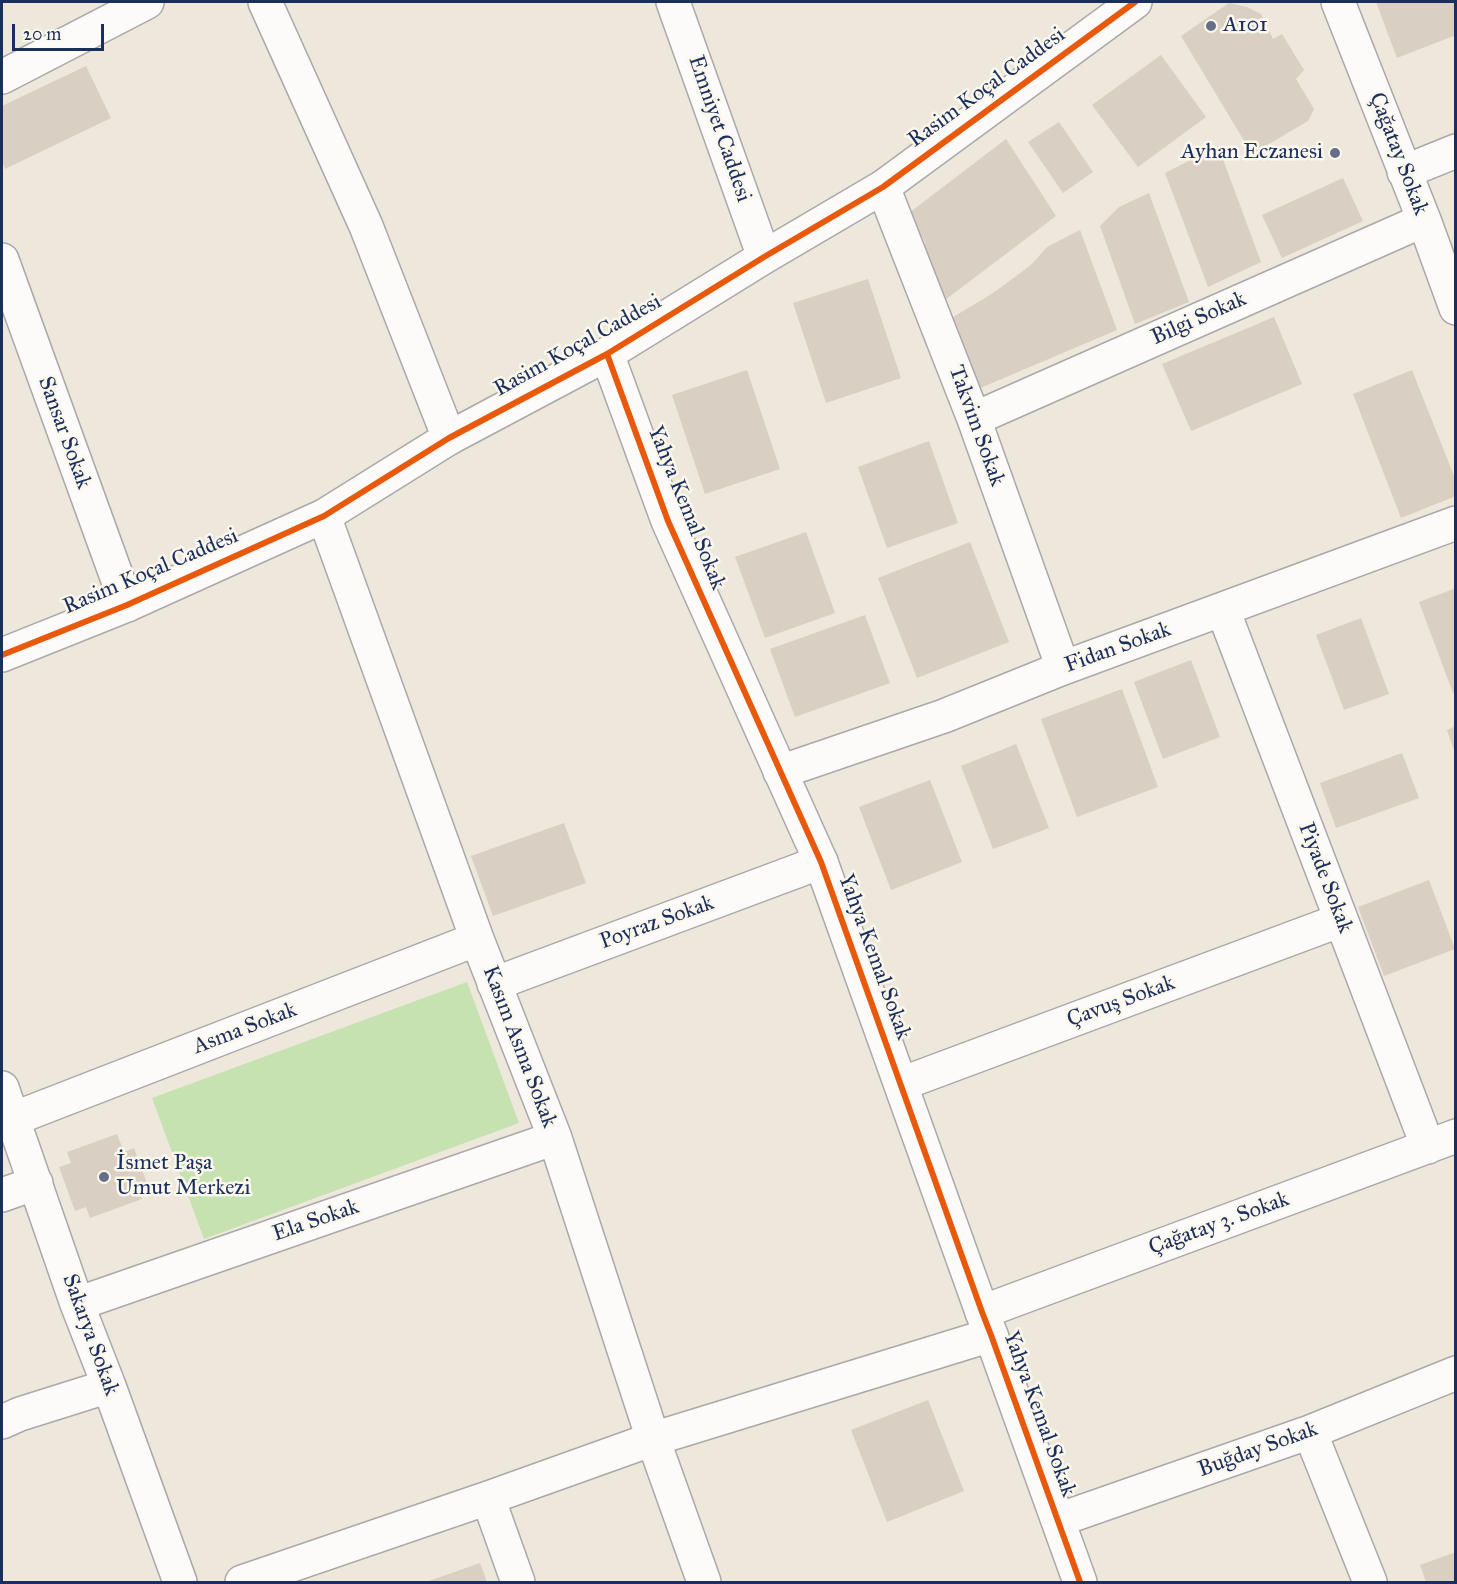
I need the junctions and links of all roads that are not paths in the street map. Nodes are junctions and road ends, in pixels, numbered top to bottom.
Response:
1 (147, 2) edge
2 (264, 2) edge
3 (1134, 2) edge
4 (1338, 2) edge
5 (680, 4) edge
6 (2, 78) edge
7 (1455, 151) edge
8 (1404, 172) junction
9 (883, 187) junction
10 (1424, 220) junction
11 (764, 257) junction
12 (2, 260) edge
13 (1455, 308) edge
14 (607, 354) junction
15 (974, 419) junction
16 (449, 438) junction
17 (324, 516) junction
18 (1455, 523) edge
19 (127, 605) junction
20 (1222, 610) junction
21 (2, 655) edge
22 (1063, 668) junction
23 (780, 772) junction
24 (821, 862) junction
25 (1341, 920) junction
26 (477, 939) junction
27 (494, 984) junction
28 (901, 1084) junction
29 (2, 1088) edge
30 (13, 1119) junction
31 (555, 1138) junction
32 (1442, 1141) edge
33 (36, 1183) junction
34 (2, 1195) edge
35 (77, 1304) junction
36 (986, 1323) junction
37 (1455, 1373) edge
38 (109, 1386) junction
39 (2, 1422) edge
40 (1310, 1432) junction
41 (653, 1439) junction
42 (488, 1498) junction
43 (1058, 1521) junction
44 (180, 1582) edge
45 (242, 1582) edge
46 (518, 1582) edge
47 (704, 1582) edge
48 (1080, 1582) edge
49 (1370, 1582) edge

1 - 6 street
2 - 16 street
3 - 9 street, Rasim Koçal Caddesi
4 - 8 street, Çağatay Sokak
5 - 11 street, Emniyet Caddesi
7 - 8 street
8 - 10 street, Çağatay Sokak
9 - 11 street, Rasim Koçal Caddesi
9 - 15 street, Takvim Sokak
10 - 13 street, Çağatay Sokak
10 - 15 street, Bilgi Sokak
11 - 14 street, Rasim Koçal Caddesi
12 - 19 street, Sansar Sokak
14 - 16 street, Rasim Koçal Caddesi
14 - 23 street, Yahya Kemal Sokak
15 - 22 street, Takvim Sokak
16 - 17 street, Rasim Koçal Caddesi
17 - 19 street, Rasim Koçal Caddesi
17 - 26 street, Kasım Asma Sokak
18 - 20 street, Fidan Sokak
19 - 21 street, Rasim Koçal Caddesi
20 - 22 street, Fidan Sokak
20 - 25 street, Piyade Sokak
22 - 23 street, Fidan Sokak
23 - 24 street, Yahya Kemal Sokak
24 - 27 street, Poyraz Sokak
24 - 28 street, Yahya Kemal Sokak
25 - 28 street, Çavuş Sokak
25 - 32 street, Piyade Sokak
26 - 27 street, Kasım Asma Sokak
26 - 30 street, Asma Sokak
27 - 31 street, Kasım Asma Sokak
28 - 36 street, Yahya Kemal Sokak
29 - 30 street, Sakarya Sokak
30 - 33 street, Sakarya Sokak
31 - 35 street, Ela Sokak
31 - 41 street, Kasım Asma Sokak
32 - 36 street, Çağatay 3. Sokak
33 - 34 street
33 - 35 street, Sakarya Sokak
35 - 38 street, Sakarya Sokak
36 - 41 street, Çağatay 3. Sokak
36 - 43 street, Yahya Kemal Sokak
37 - 40 street, Buğday Sokak
38 - 39 street
38 - 44 street, Sakarya Sokak
40 - 43 street, Buğday Sokak
40 - 49 street
41 - 42 street, Çağatay 3. Sokak
41 - 47 street, Kasım Asma Sokak
42 - 45 street, Çağatay 3. Sokak
42 - 46 street
43 - 48 street, Yahya Kemal Sokak

